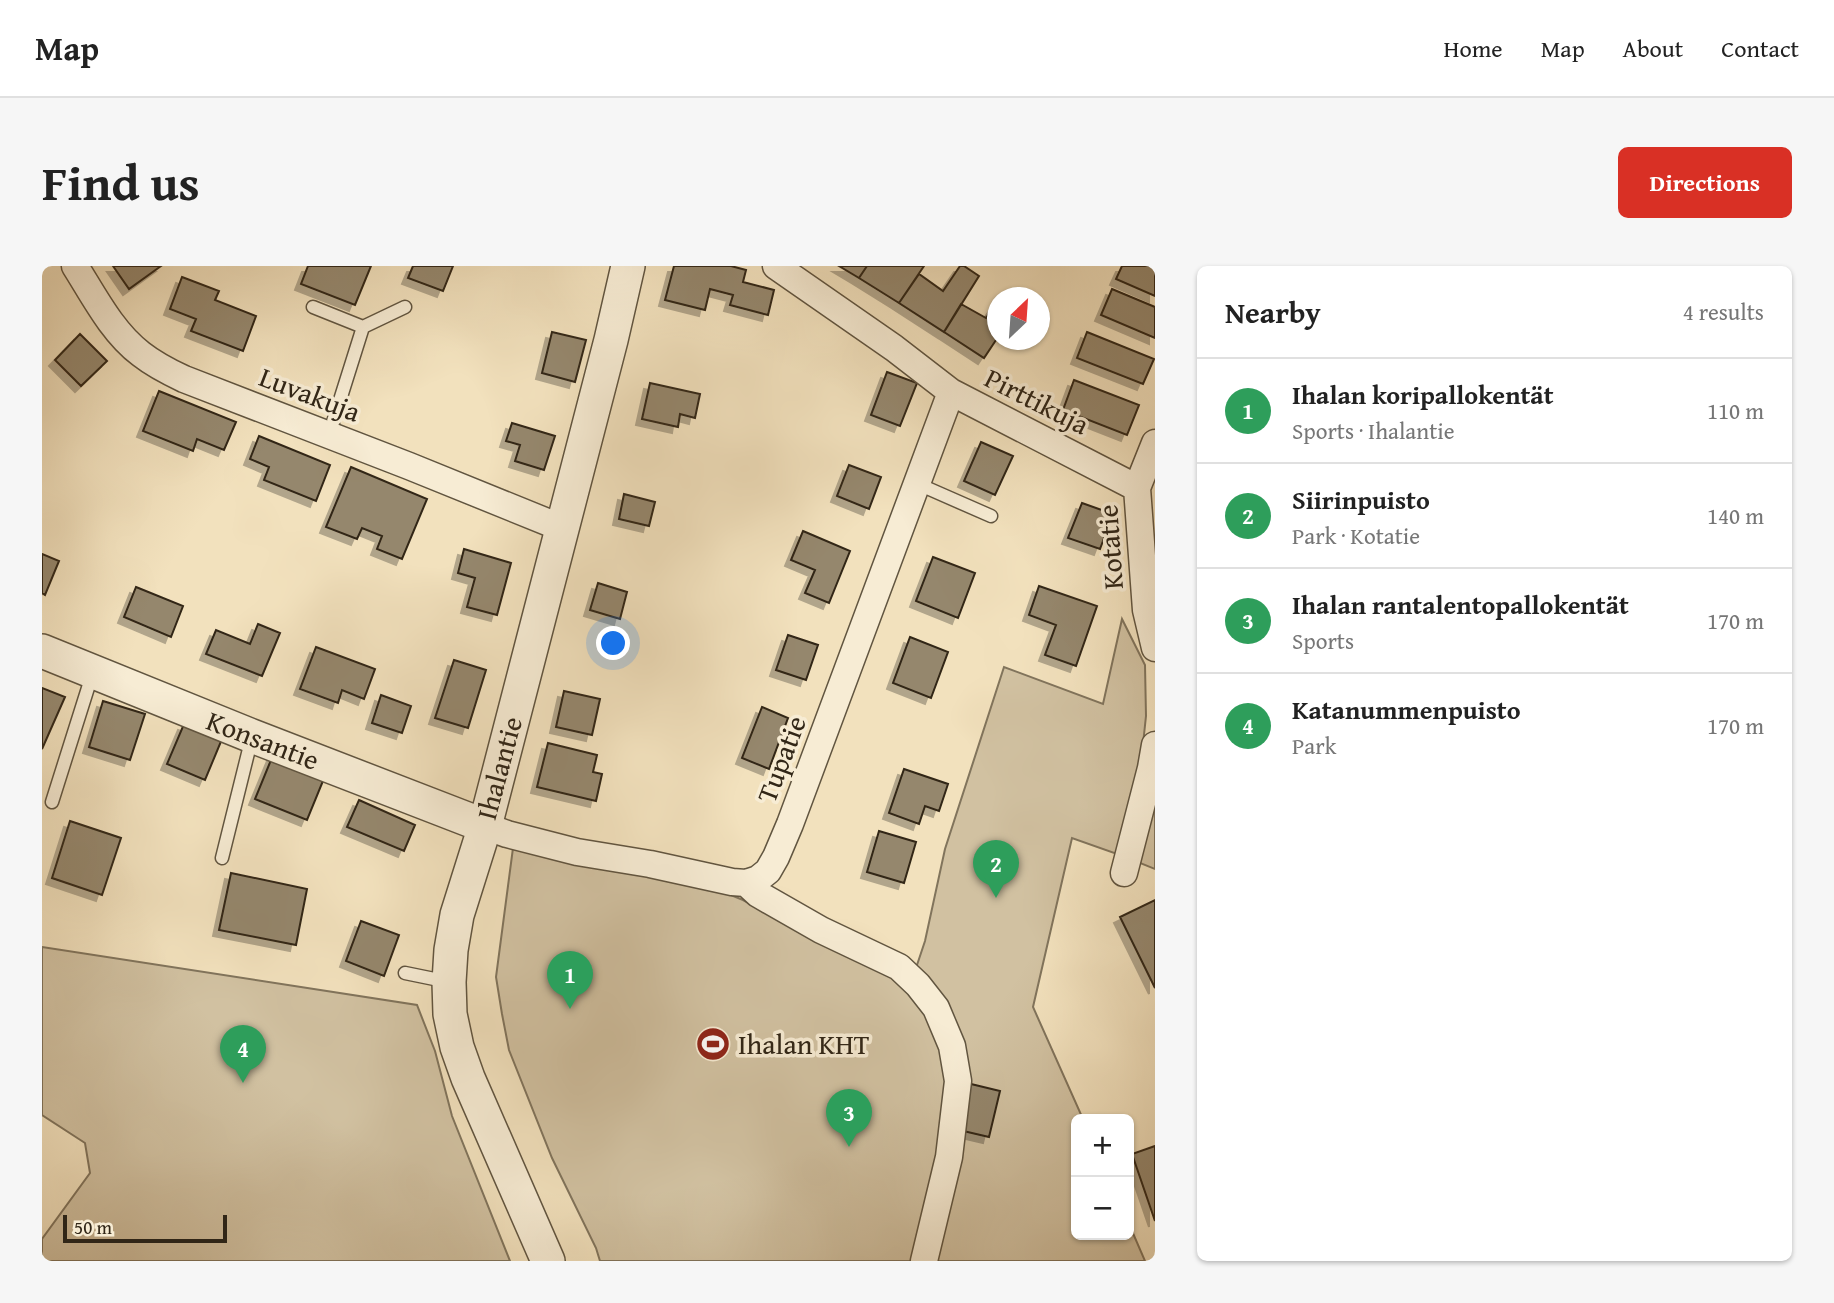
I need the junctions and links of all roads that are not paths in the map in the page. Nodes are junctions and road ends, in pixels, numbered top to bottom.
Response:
1 (75, 266) edge
2 (628, 266) edge
3 (776, 266) edge
4 (313, 307) dead end
5 (404, 307) dead end
6 (363, 327) junction
7 (951, 392) junction
8 (329, 435) junction
9 (1155, 443) edge
10 (918, 484) junction
11 (1137, 488) junction
12 (991, 516) dead end
13 (562, 528) junction
14 (1155, 648) edge
15 (42, 651) edge
16 (93, 672) junction
17 (252, 736) junction
18 (1155, 745) edge
19 (52, 802) dead end
20 (485, 826) junction
21 (222, 858) dead end
22 (1124, 873) dead end
23 (746, 883) junction
24 (405, 973) dead end
25 (449, 982) junction
26 (548, 1261) edge
27 (924, 1261) edge

1 - 8 street, Luvakuja
2 - 13 street, Ihalantie
3 - 7 street, Pirttikuja
4 - 6 lane
5 - 6 lane
6 - 8 lane
7 - 10 street, Tupatie
7 - 11 street, Pirttikuja
8 - 13 street, Luvakuja
9 - 11 street, Kotatie
10 - 12 lane
10 - 23 street, Tupatie
11 - 14 street, Kotatie
13 - 20 street, Ihalantie
15 - 16 street, Konsantie
16 - 17 street, Konsantie
16 - 19 lane
17 - 20 street, Konsantie
17 - 21 lane
18 - 22 street
20 - 23 street
20 - 25 street, Ihalantie
23 - 27 street
24 - 25 lane
25 - 26 street, Ihalantie

